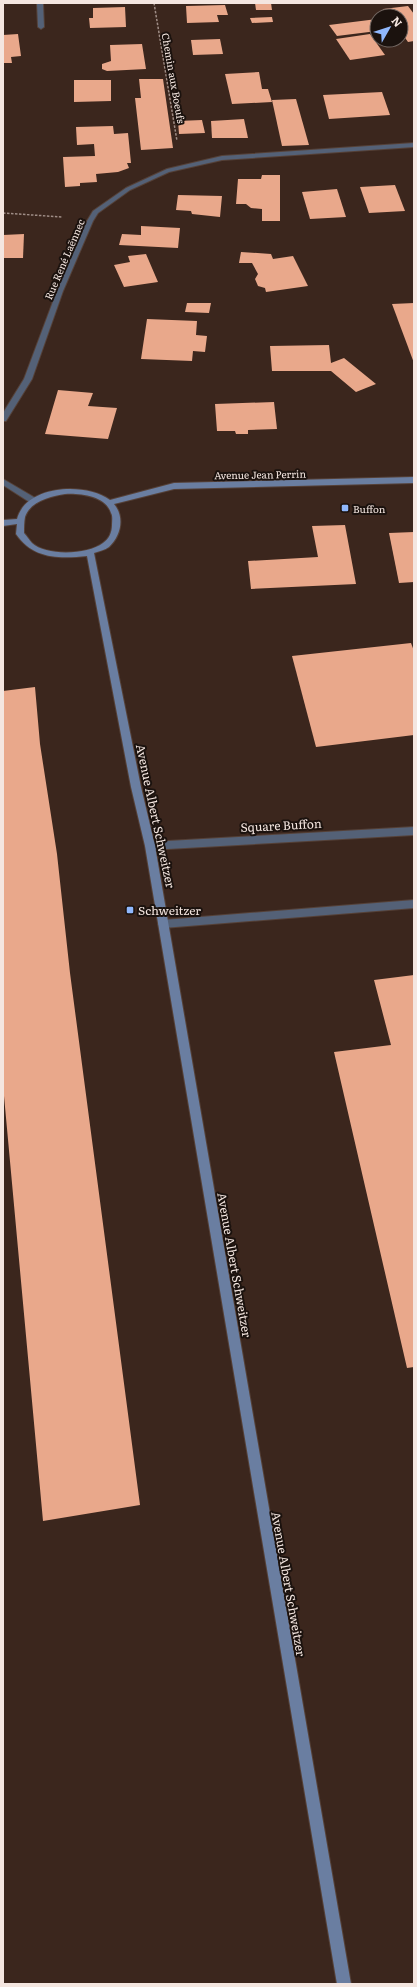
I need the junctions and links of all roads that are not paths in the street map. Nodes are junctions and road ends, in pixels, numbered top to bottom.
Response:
1 (40, 3) edge
2 (41, 27) dead end
3 (414, 145) edge
4 (3, 419) edge
5 (414, 480) edge
6 (3, 482) edge
7 (34, 501) junction
8 (108, 503) junction
9 (20, 521) junction
10 (3, 523) edge
11 (90, 552) junction
12 (414, 831) edge
13 (150, 846) junction
14 (414, 904) edge
15 (163, 924) junction
16 (344, 1984) edge

1 - 2 street
3 - 4 street, Rue René Laënnec
5 - 8 street, Avenue Jean Perrin
6 - 7 street
7 - 8 street
7 - 9 street
8 - 11 street
9 - 10 street
9 - 11 street
11 - 13 street, Avenue Albert Schweitzer
12 - 13 street, Square Buffon
13 - 15 street, Avenue Albert Schweitzer
14 - 15 street
15 - 16 street, Avenue Albert Schweitzer

